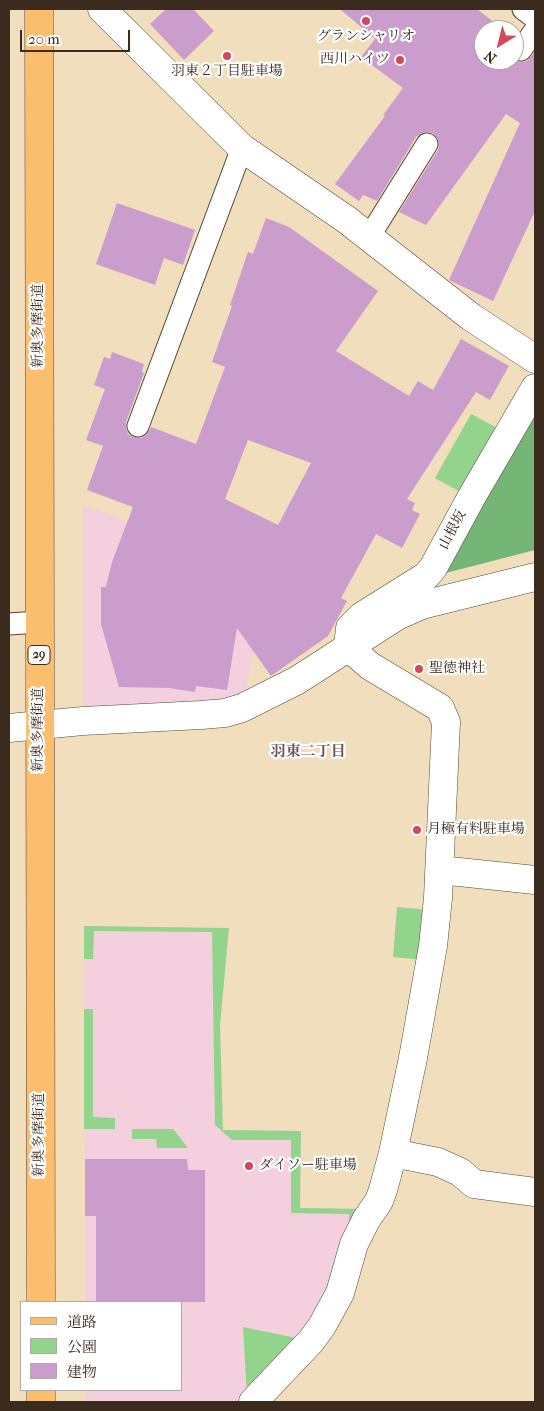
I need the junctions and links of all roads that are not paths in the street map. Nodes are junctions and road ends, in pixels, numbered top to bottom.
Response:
1 (39, 9) edge
2 (102, 9) edge
3 (523, 9) edge
4 (535, 18) edge
5 (535, 30) edge
6 (524, 46) edge
7 (427, 144) dead end
8 (242, 148) junction
9 (370, 237) junction
10 (535, 359) edge
11 (535, 388) edge
12 (138, 426) dead end
13 (535, 577) edge
14 (39, 622) junction
15 (9, 624) edge
16 (348, 647) junction
17 (39, 724) junction
18 (9, 728) edge
19 (440, 870) junction
20 (535, 880) edge
21 (393, 1153) junction
22 (535, 1192) edge
23 (40, 1301) edge
24 (253, 1402) edge

1 - 14 main road, 新奥多摩街道 / 29
2 - 8 street
3 - 4 lane
5 - 6 lane
7 - 9 lane
8 - 9 street
8 - 12 lane
9 - 10 street
11 - 16 street, 山根坂
13 - 16 street
14 - 15 lane
14 - 17 main road, 新奥多摩街道 / 29
16 - 17 street
16 - 19 street
17 - 18 street
17 - 23 main road, 新奥多摩街道 / 29
19 - 20 street
19 - 21 street
21 - 22 street
21 - 24 street

